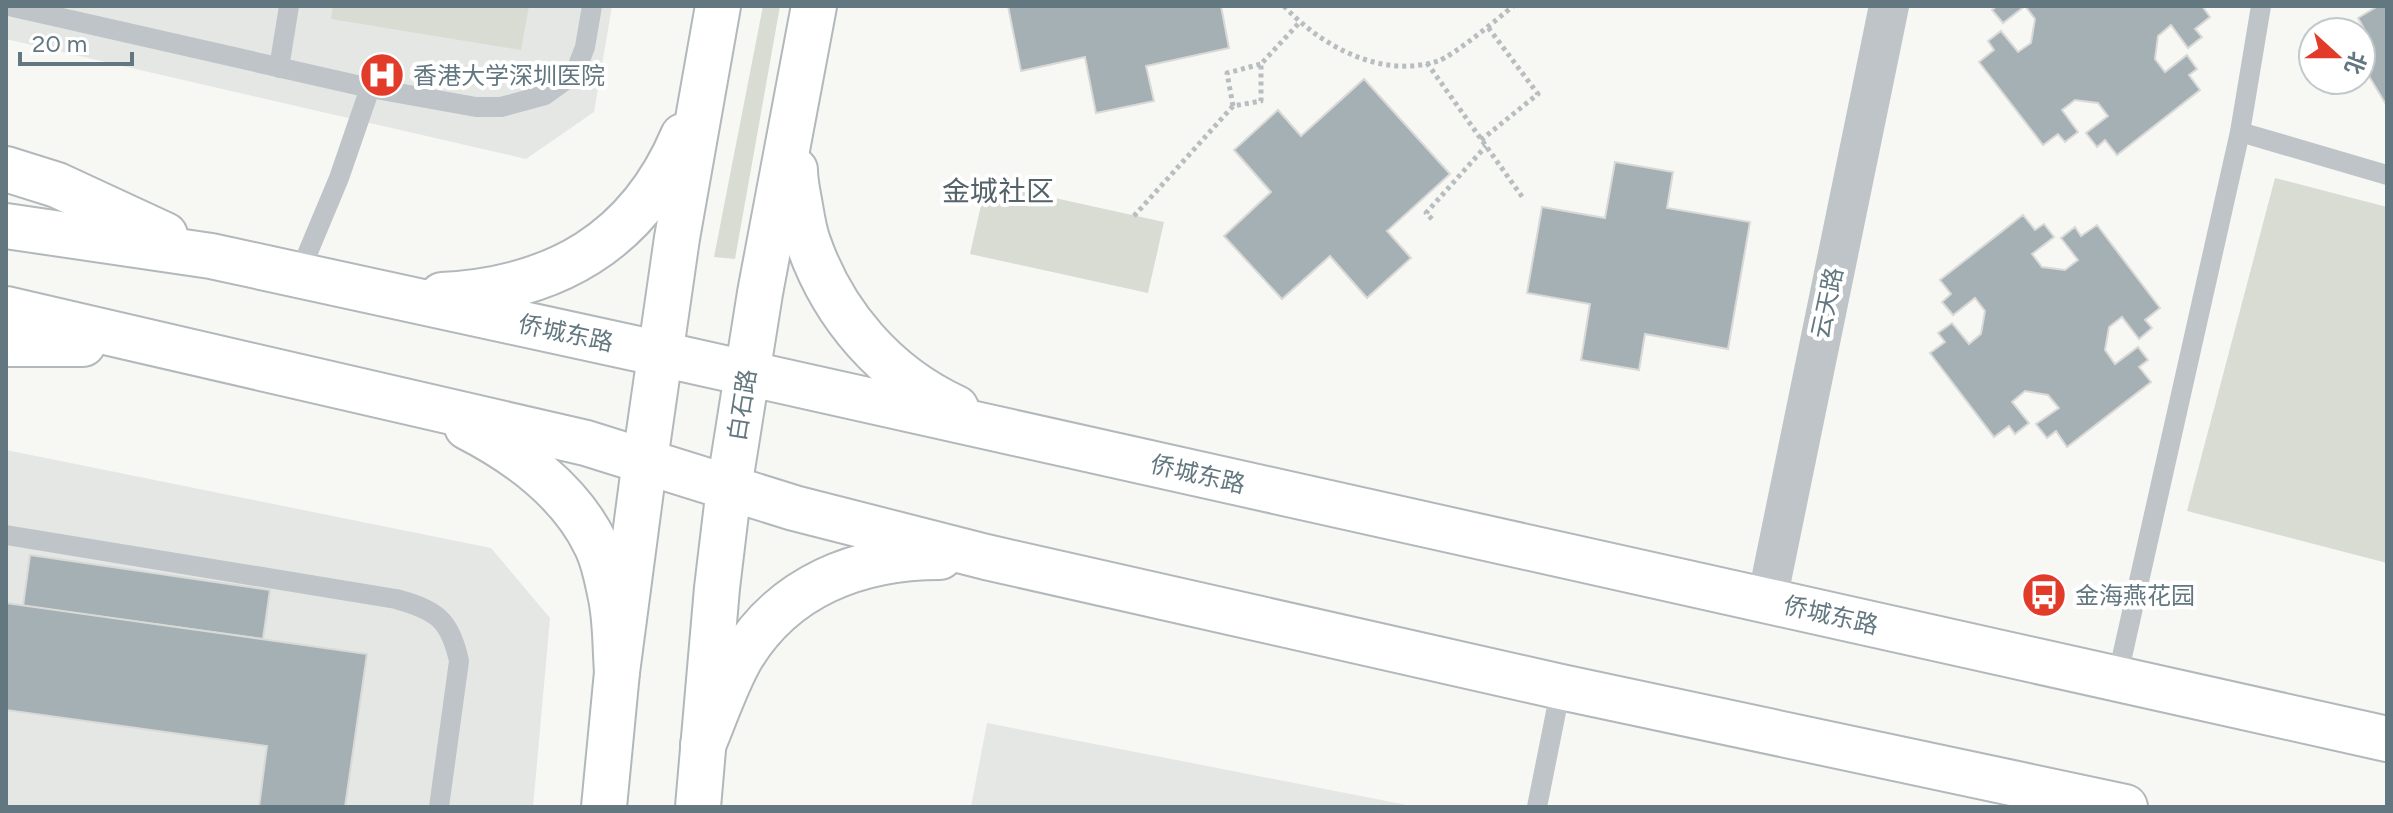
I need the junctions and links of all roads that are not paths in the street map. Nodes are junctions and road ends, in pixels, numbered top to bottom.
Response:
1 (9, 6) edge
2 (289, 6) edge
3 (592, 6) edge
4 (718, 6) edge
5 (814, 6) edge
6 (1889, 6) edge
7 (2261, 6) edge
8 (30, 8) edge
9 (279, 68) junction
10 (704, 85) junction
11 (370, 88) junction
12 (794, 119) junction
13 (2240, 132) junction
14 (6, 169) edge
15 (2387, 175) edge
16 (6, 226) edge
17 (211, 256) junction
18 (298, 276) junction
19 (395, 297) junction
20 (6, 309) edge
21 (145, 342) junction
22 (6, 344) edge
23 (661, 354) junction
24 (747, 374) junction
25 (426, 406) junction
26 (1010, 432) junction
27 (645, 460) junction
28 (729, 488) junction
29 (6, 535) edge
30 (986, 557) junction
31 (1767, 600) junction
32 (617, 672) junction
33 (2117, 679) junction
34 (1561, 687) junction
35 (2387, 739) edge
36 (703, 745) junction
37 (439, 807) edge
38 (604, 807) edge
39 (698, 807) edge
40 (1537, 807) edge
41 (2125, 807) edge

1 - 8 lane
2 - 9 lane
3 - 11 lane
4 - 10 main road
5 - 12 main road, 白石路
6 - 31 street, 云天路
7 - 13 lane
8 - 9 lane
9 - 11 lane
10 - 19 main road
10 - 23 main road
11 - 18 lane
12 - 24 main road, 白石路
12 - 26 main road
13 - 15 lane
13 - 33 lane
14 - 17 main road
16 - 17 main road, 侨城东路
17 - 18 main road, 侨城东路
18 - 19 main road, 侨城东路
19 - 23 main road, 侨城东路
20 - 21 main road
21 - 22 main road
21 - 25 main road
23 - 24 main road, 侨城东路
23 - 27 main road
24 - 26 main road, 侨城东路
24 - 28 main road, 白石路
25 - 27 main road
25 - 32 main road
26 - 31 main road, 侨城东路
27 - 28 main road
27 - 32 main road
28 - 30 main road
28 - 36 main road, 白石路
29 - 37 lane
30 - 34 main road
30 - 36 main road
31 - 33 main road, 侨城东路
32 - 38 main road
33 - 35 main road, 侨城东路
34 - 40 lane
34 - 41 main road
36 - 39 main road, 白石路

